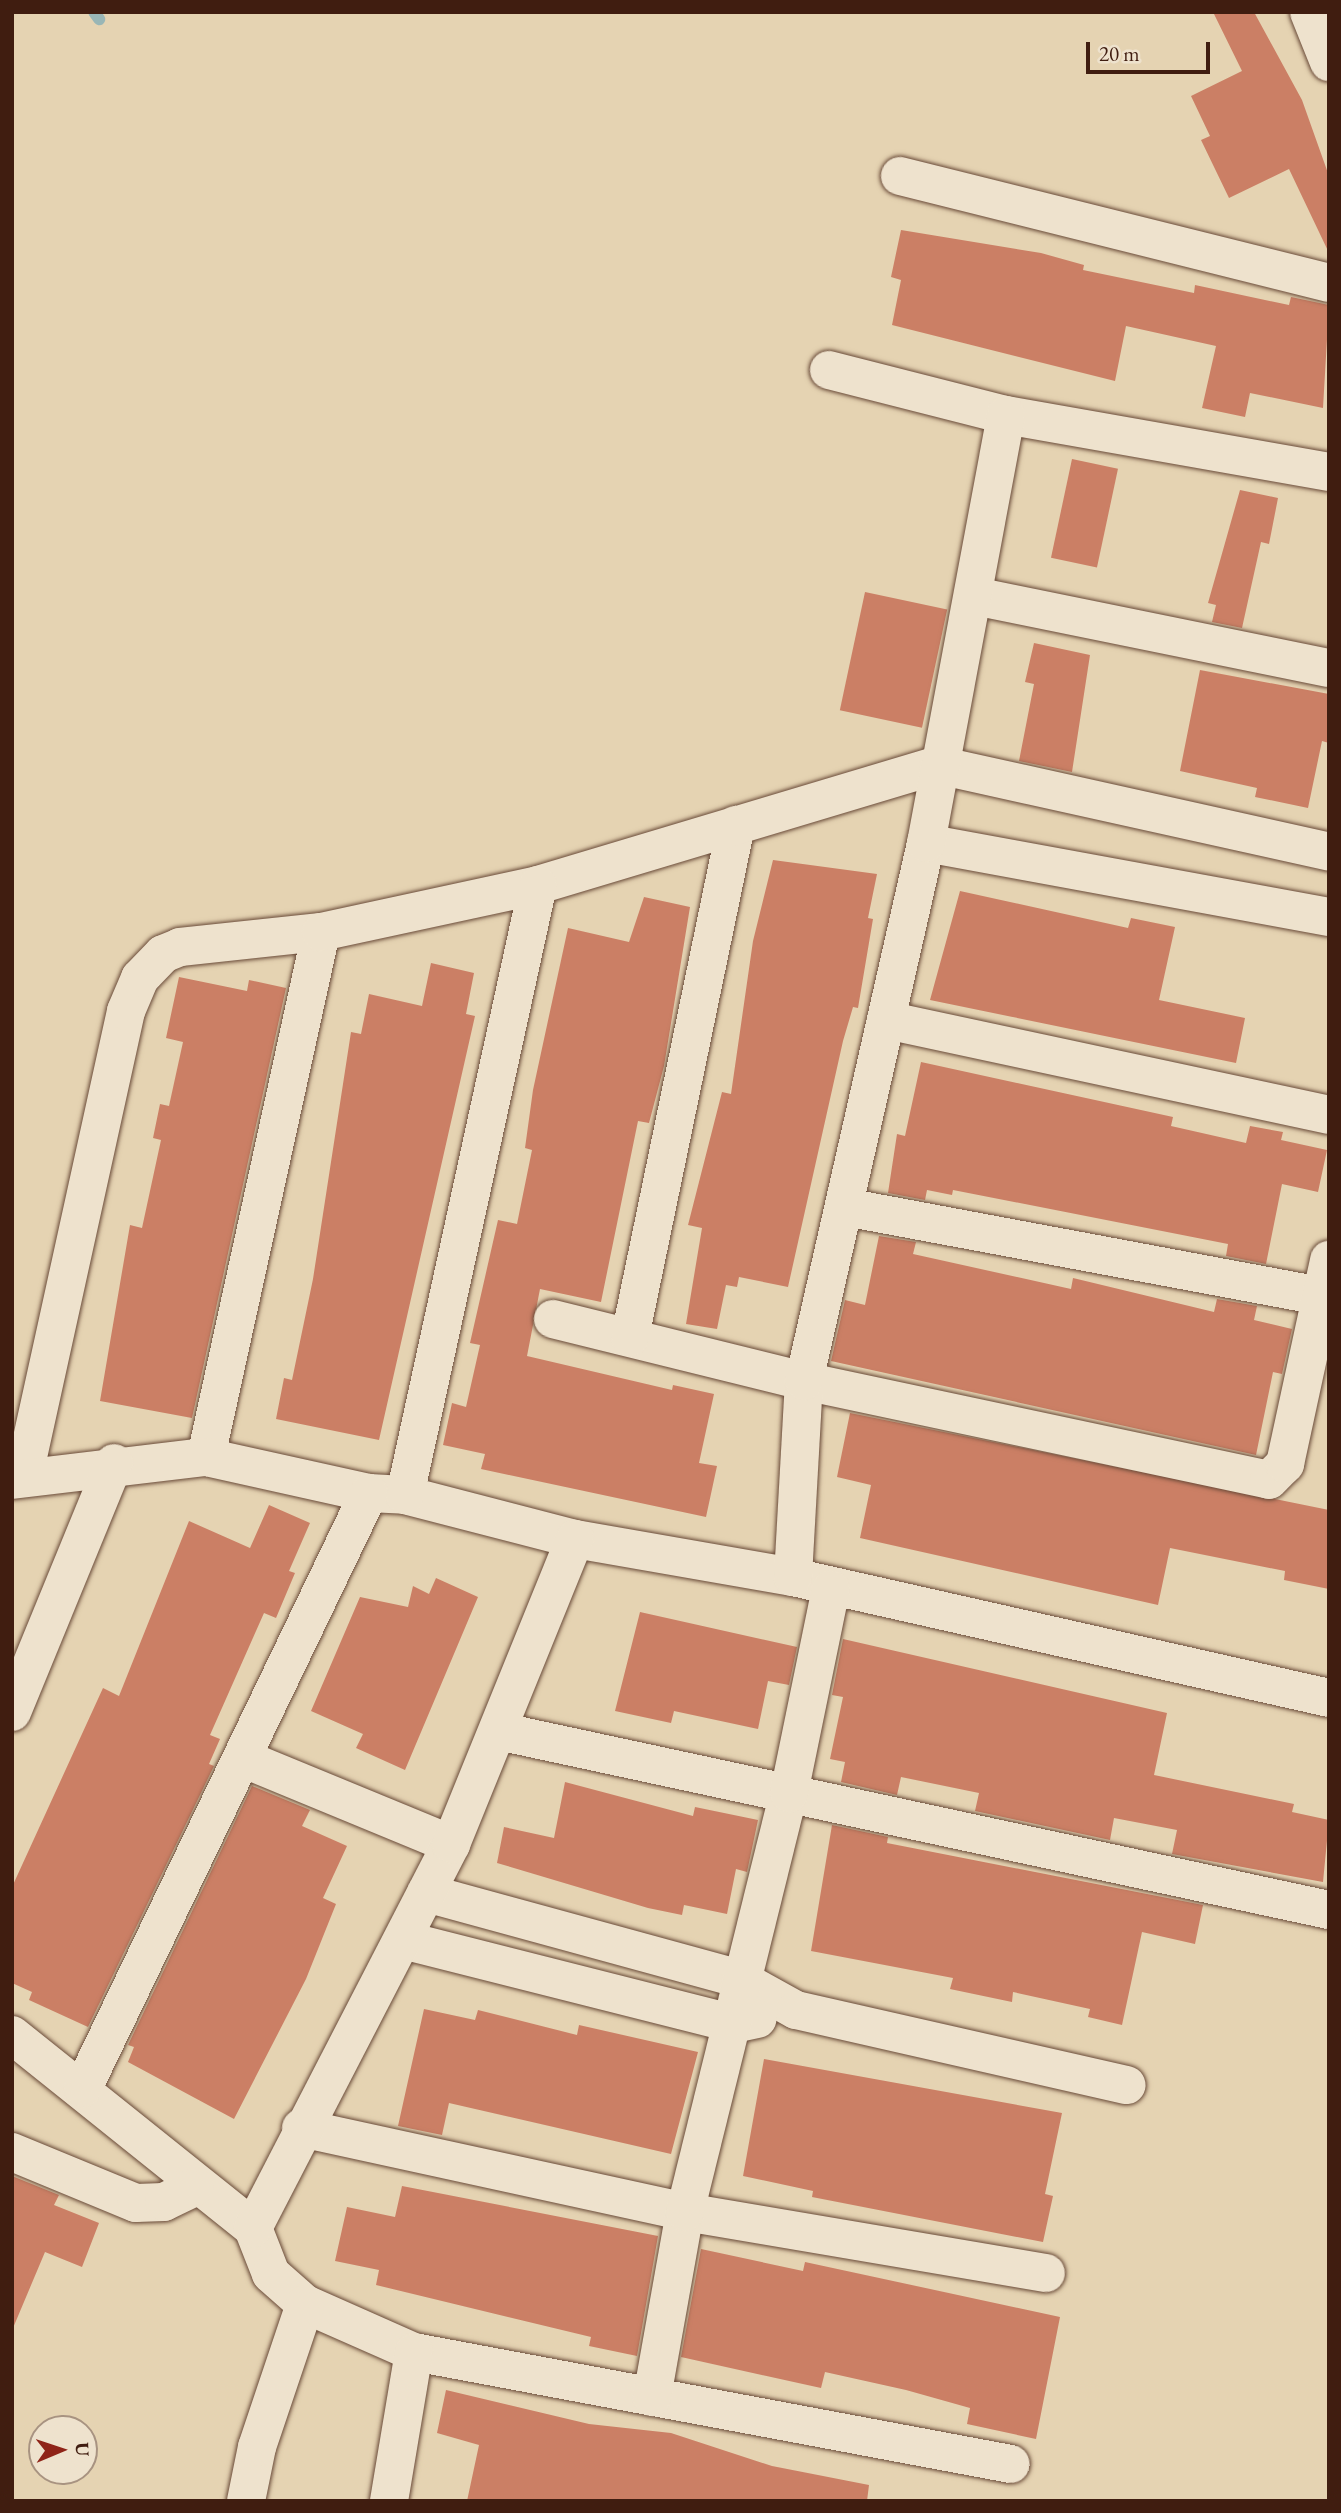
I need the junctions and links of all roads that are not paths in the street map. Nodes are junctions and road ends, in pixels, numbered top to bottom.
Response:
1 (1309, 12) edge
2 (1329, 62) edge
3 (900, 176) dead end
4 (1329, 283) edge
5 (829, 370) dead end
6 (1006, 415) junction
7 (1329, 472) edge
8 (974, 596) junction
9 (1329, 668) edge
10 (938, 765) junction
11 (736, 825) junction
12 (926, 843) junction
13 (1329, 852) edge
14 (537, 886) junction
15 (1329, 918) edge
16 (321, 932) junction
17 (886, 1020) junction
18 (1329, 1115) edge
19 (845, 1207) junction
20 (1324, 1278) edge
21 (553, 1319) dead end
22 (630, 1337) junction
23 (804, 1381) junction
24 (206, 1457) junction
25 (114, 1463) junction
26 (18, 1477) edge
27 (387, 1494) junction
28 (575, 1539) junction
29 (793, 1577) junction
30 (831, 1588) junction
31 (1329, 1698) edge
32 (12, 1712) edge
33 (498, 1731) junction
34 (242, 1758) junction
35 (789, 1793) junction
36 (450, 1844) junction
37 (426, 1893) junction
38 (1329, 1910) edge
39 (403, 1940) junction
40 (740, 1979) junction
41 (796, 2010) junction
42 (734, 2024) junction
43 (12, 2035) edge
44 (1127, 2085) dead end
45 (83, 2088) junction
46 (301, 2128) junction
47 (12, 2152) edge
48 (195, 2187) junction
49 (685, 2212) junction
50 (253, 2228) junction
51 (1046, 2273) dead end
52 (305, 2304) junction
53 (414, 2352) junction
54 (652, 2397) junction
55 (1011, 2464) dead end
56 (246, 2501) edge
57 (389, 2501) edge

1 - 2 street
3 - 4 street
5 - 6 street
6 - 7 street
6 - 8 street
8 - 9 street
8 - 10 street
10 - 11 street
10 - 12 street
10 - 13 street
11 - 14 street
11 - 22 street
12 - 15 street
12 - 17 street
14 - 16 street
14 - 27 street
16 - 24 street
16 - 26 street
17 - 18 street
17 - 19 street
19 - 20 street
19 - 23 street
20 - 23 street
21 - 22 street
22 - 23 street
23 - 29 street
24 - 25 street
24 - 27 street
25 - 26 street
25 - 32 street
27 - 28 street
27 - 34 street
28 - 29 street
28 - 33 street
29 - 30 street
30 - 31 street
30 - 35 street
33 - 35 street
33 - 36 street
34 - 36 street
34 - 45 street
35 - 38 street
35 - 40 street
36 - 37 street
37 - 39 street
37 - 40 street
39 - 42 street
39 - 46 street
40 - 41 street
40 - 42 street
41 - 42 street
41 - 44 street
42 - 49 street
43 - 45 street
45 - 48 street
46 - 49 street
46 - 50 street
47 - 48 street
48 - 50 street
49 - 51 street
49 - 54 street
50 - 52 street
52 - 53 street
52 - 56 street
53 - 54 street
53 - 57 street
54 - 55 street

